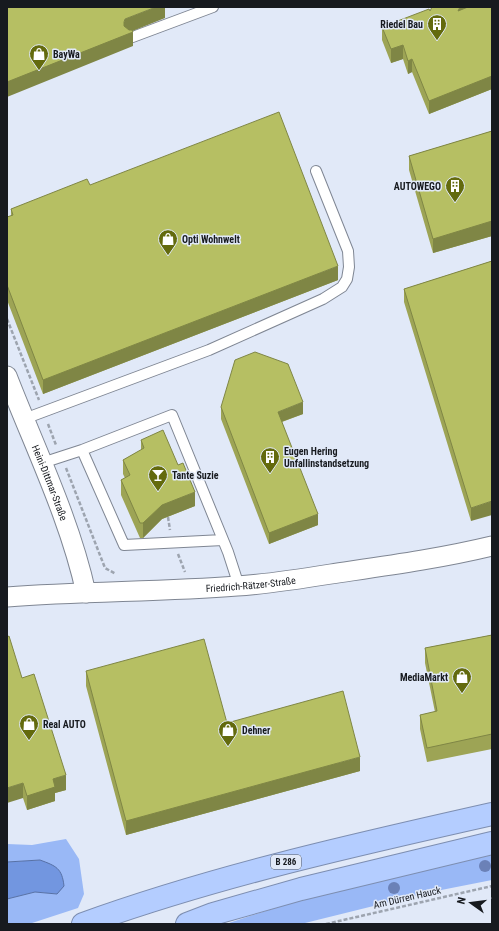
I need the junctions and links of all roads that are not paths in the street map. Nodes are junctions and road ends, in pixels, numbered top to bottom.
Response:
1 (213, 7) edge
2 (130, 38) edge
3 (316, 171) dead end
4 (7, 376) edge
5 (24, 419) junction
6 (82, 450) junction
7 (42, 463) junction
8 (223, 540) junction
9 (492, 546) edge
10 (239, 586) junction
11 (86, 593) junction
12 (7, 597) edge
13 (492, 814) edge
14 (492, 843) edge
15 (84, 924) edge
16 (187, 924) edge

1 - 2 lane
3 - 5 lane
4 - 5 street, Heini-Dittmar-Straße
5 - 7 street, Heini-Dittmar-Straße
6 - 7 lane
6 - 8 lane
6 - 8 lane
7 - 11 street, Heini-Dittmar-Straße
8 - 10 lane
9 - 10 street, Friedrich-Rätzer-Straße
10 - 11 street, Friedrich-Rätzer-Straße
11 - 12 street, Friedrich-Rätzer-Straße
13 - 15 highway, B 286
14 - 16 highway

